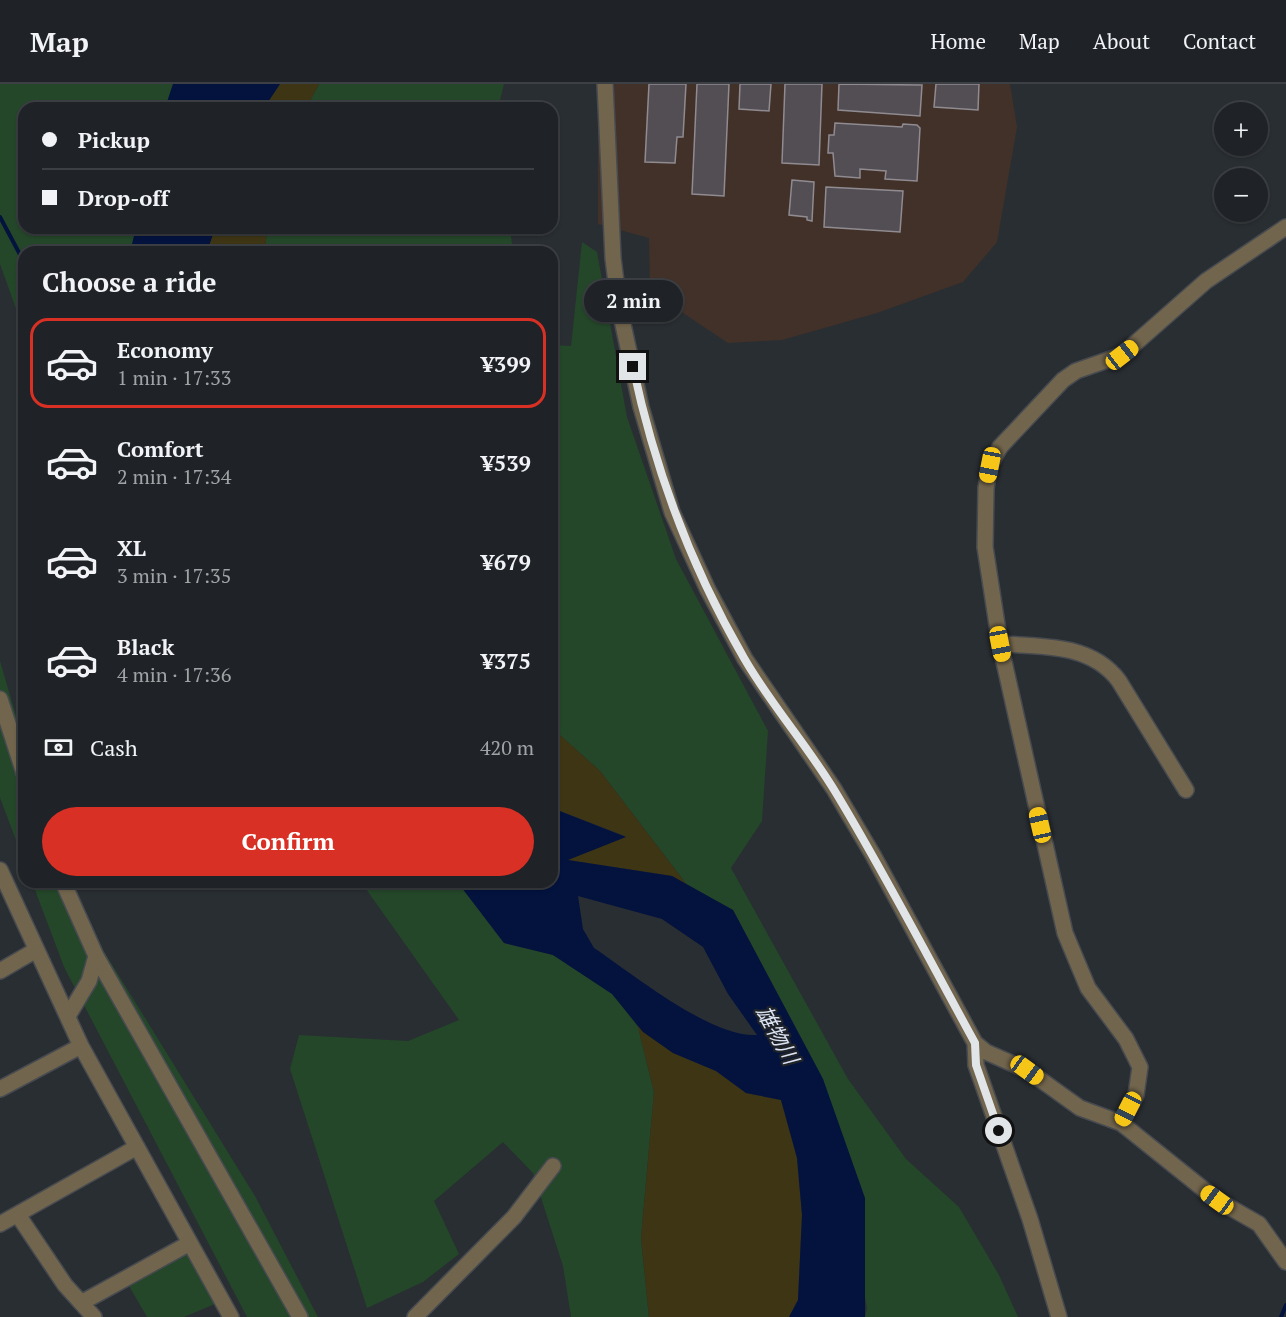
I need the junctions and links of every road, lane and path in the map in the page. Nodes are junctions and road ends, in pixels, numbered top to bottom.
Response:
1 (605, 84) edge
2 (1286, 227) edge
3 (1000, 644) junction
4 (0, 699) edge
5 (18, 755) edge
6 (1186, 790) dead end
7 (0, 870) edge
8 (66, 888) edge
9 (36, 950) junction
10 (96, 956) junction
11 (0, 971) edge
12 (68, 1016) junction
13 (975, 1043) junction
14 (81, 1046) junction
15 (0, 1089) edge
16 (1121, 1123) junction
17 (137, 1147) junction
18 (553, 1166) dead end
19 (18, 1215) junction
20 (0, 1224) edge
21 (190, 1243) junction
22 (1286, 1262) edge
23 (81, 1303) junction
24 (94, 1317) edge
25 (231, 1317) edge
26 (300, 1317) edge
27 (415, 1317) edge
28 (1059, 1317) edge

1 - 13 street
2 - 3 street
3 - 6 street
3 - 16 street
4 - 5 street
7 - 9 street
8 - 10 street
9 - 11 street
9 - 12 street
10 - 12 street
10 - 26 street
12 - 14 street
13 - 16 street
13 - 28 street
14 - 15 street
14 - 17 street
16 - 22 street
17 - 19 street
17 - 21 street
18 - 27 street
19 - 20 street
19 - 23 street
21 - 23 street
21 - 25 street
23 - 24 street

